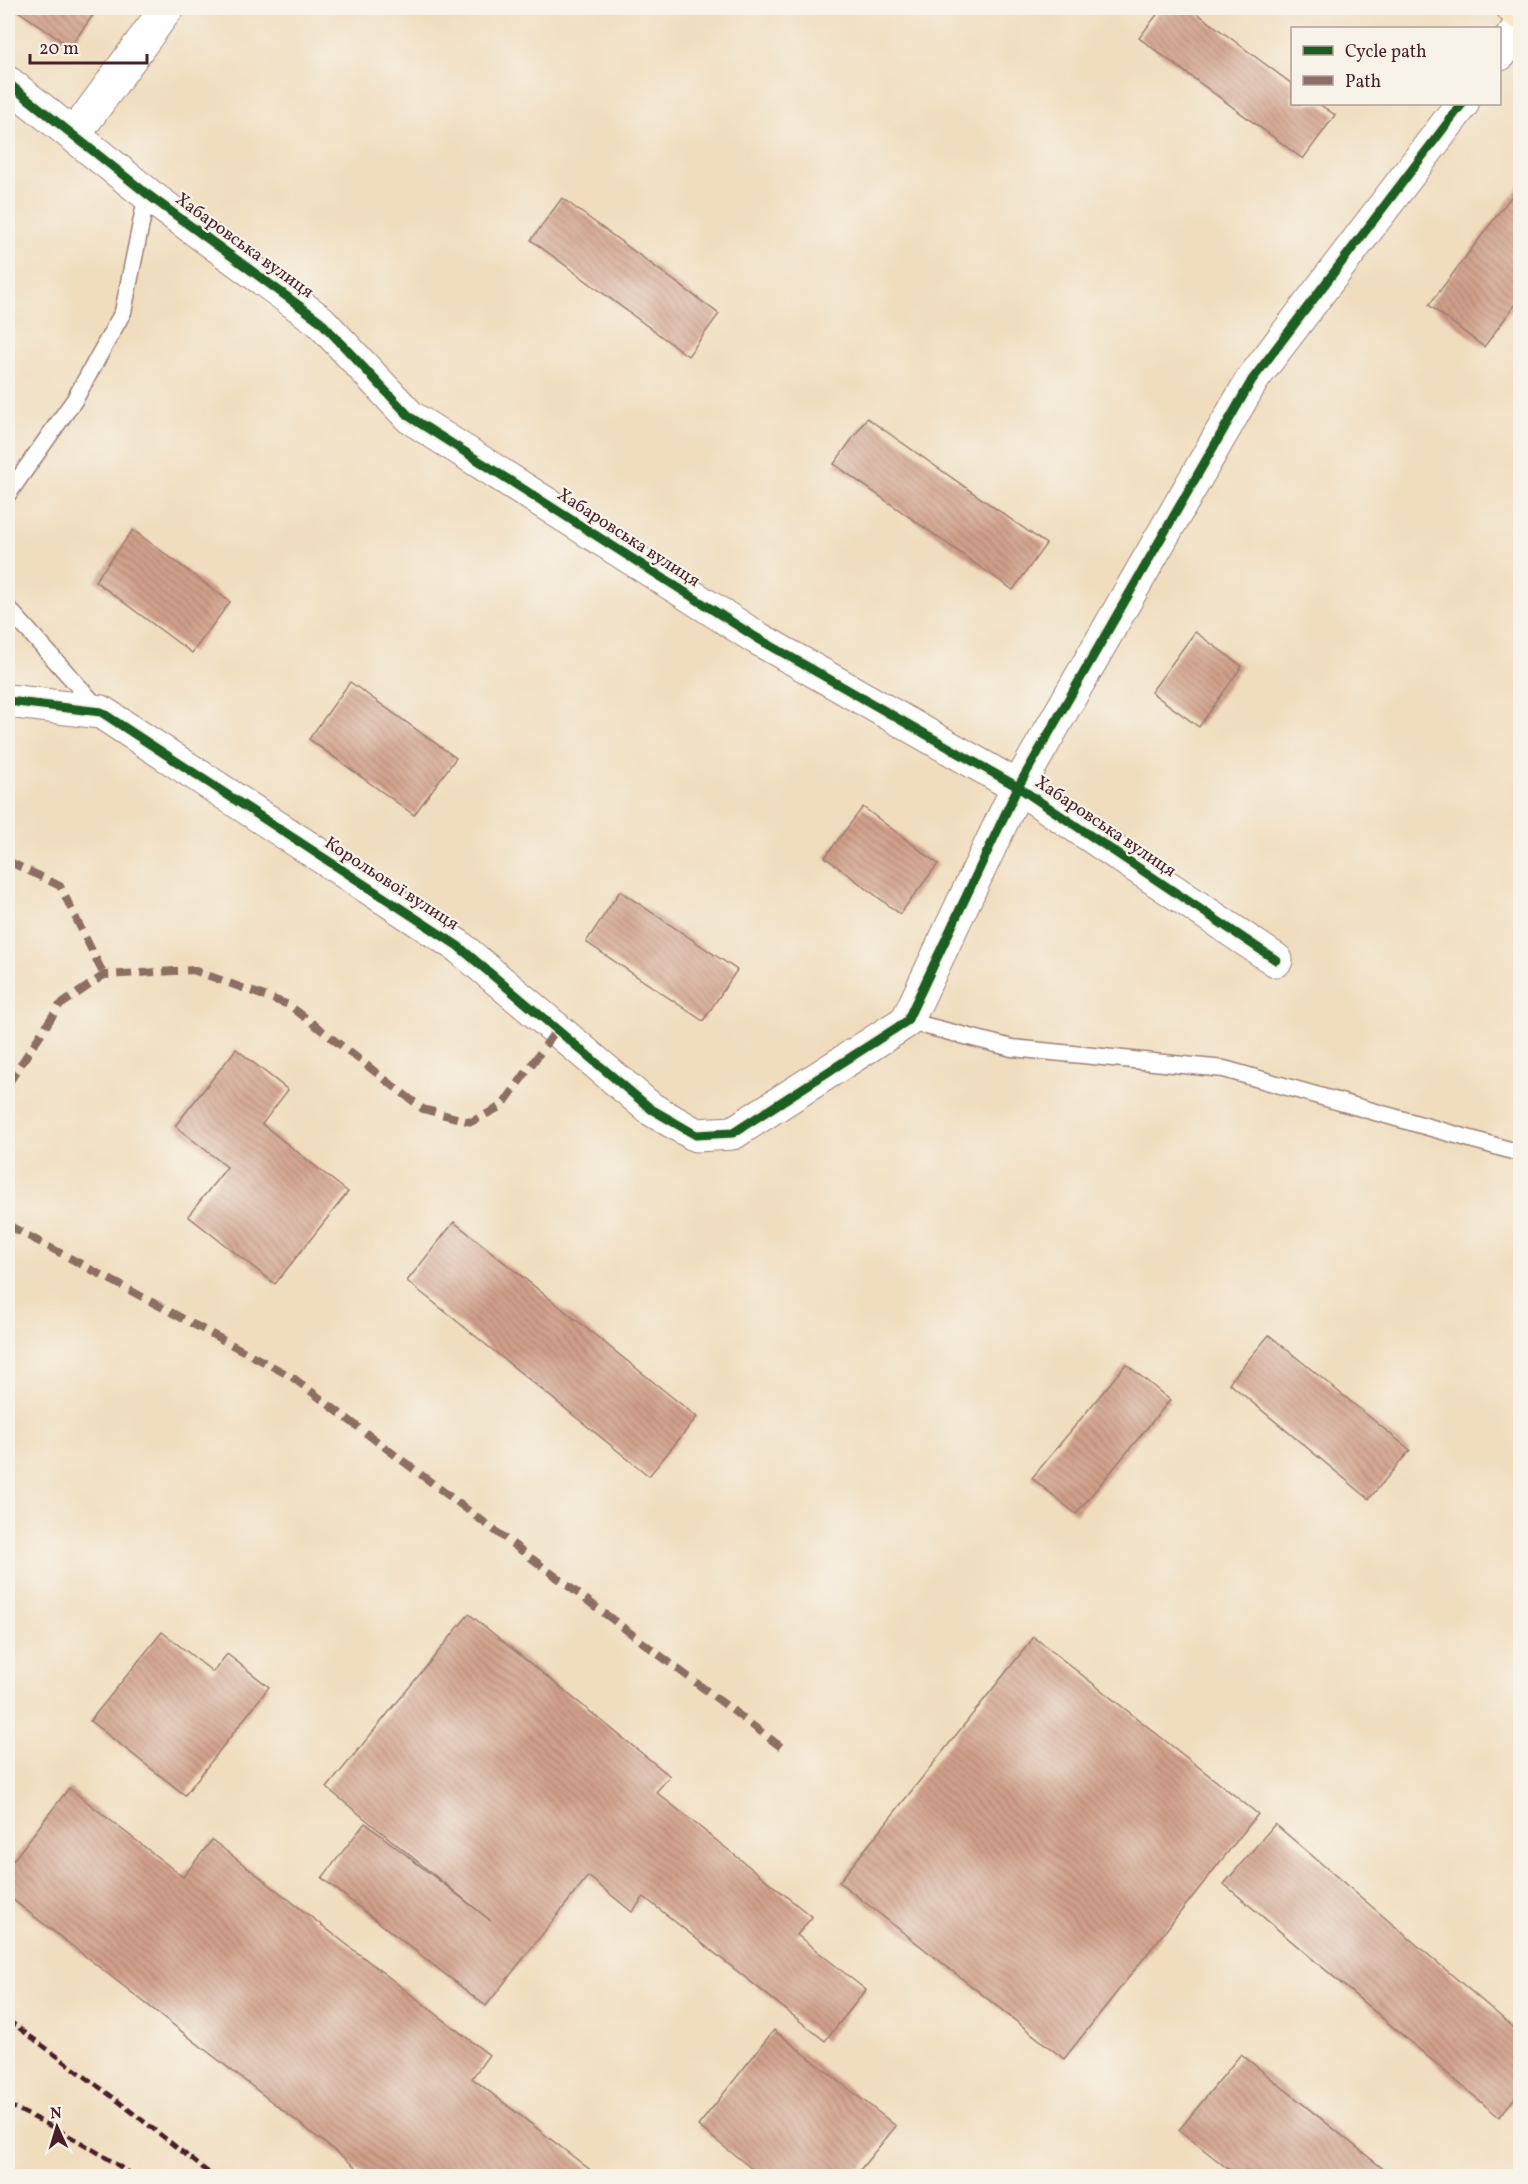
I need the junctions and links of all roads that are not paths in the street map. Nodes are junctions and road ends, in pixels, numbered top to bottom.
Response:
1 (167, 8) edge
2 (1513, 8) edge
3 (1521, 13) edge
4 (1521, 26) edge
5 (1501, 53) edge
6 (8, 83) edge
7 (1461, 105) edge
8 (74, 135) junction
9 (147, 194) junction
10 (8, 494) edge
11 (8, 608) edge
12 (8, 701) edge
13 (101, 712) junction
14 (1018, 787) junction
15 (1276, 960) dead end
16 (907, 1021) junction
17 (1521, 1153) edge

1 - 8 street
2 - 3 main road
4 - 5 street
6 - 8 street, Хабаровська вулиця
7 - 14 street
8 - 9 street, Хабаровська вулиця
9 - 10 lane
9 - 14 street, Хабаровська вулиця
11 - 13 lane
12 - 13 street, Корольової вулиця
13 - 16 street, Корольової вулиця
14 - 15 street, Хабаровська вулиця
14 - 16 street
16 - 17 lane

